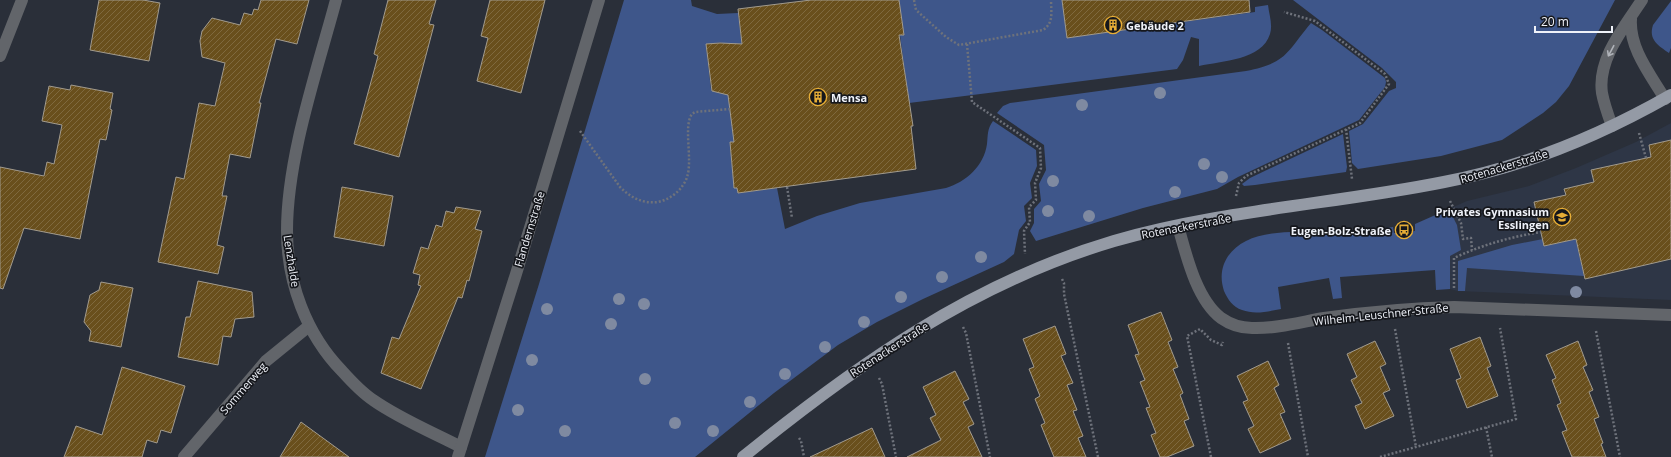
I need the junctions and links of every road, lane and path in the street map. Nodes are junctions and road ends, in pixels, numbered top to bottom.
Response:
1 (22, 0) edge
2 (336, 0) edge
3 (599, 0) edge
4 (914, 0) edge
5 (1051, 0) edge
6 (1642, 0) edge
7 (1284, 12) dead end
8 (1631, 17) junction
9 (967, 44) junction
10 (0, 56) edge
11 (1668, 97) edge
12 (730, 109) dead end
13 (564, 116) junction
14 (1634, 116) junction
15 (1612, 126) junction
16 (1346, 129) junction
17 (1646, 158) dead end
18 (787, 187) dead end
19 (1354, 198) junction
20 (1456, 213) dead end
21 (1231, 217) junction
22 (792, 218) dead end
23 (1178, 226) junction
24 (1541, 232) dead end
25 (1472, 250) junction
26 (1031, 270) junction
27 (1454, 278) dead end
28 (1064, 294) dead end
29 (1671, 315) edge
30 (1500, 325) dead end
31 (309, 326) junction
32 (1395, 326) dead end
33 (1596, 329) dead end
34 (966, 332) dead end
35 (1287, 340) dead end
36 (1222, 344) dead end
37 (882, 384) dead end
38 (1486, 427) junction
39 (801, 440) dead end
40 (1416, 447) junction
41 (460, 452) edge
42 (184, 457) edge
43 (742, 457) edge
44 (804, 457) edge
45 (896, 457) edge
46 (990, 457) edge
47 (1098, 457) edge
48 (1211, 457) edge
49 (1308, 457) edge
50 (1380, 457) edge
51 (1492, 457) edge
52 (1620, 457) edge

1 - 10 street
2 - 31 street, Lenzhalde
3 - 13 street, Flandernstraße
4 - 9 path
5 - 9 path
6 - 8 street
7 - 16 path
8 - 11 street
8 -> 15 street
9 - 26 path
11 - 14 main road, Rotenackerstraße
12 - 13 path
13 - 41 street, Flandernstraße
14 - 15 main road, Rotenackerstraße
14 - 17 path
15 - 19 main road, Rotenackerstraße
16 - 19 path
16 - 21 path
18 - 22 path
19 - 21 main road, Rotenackerstraße
20 - 25 path
21 - 23 main road, Rotenackerstraße
23 - 26 main road, Rotenackerstraße
23 - 29 street, Wilhelm-Leuschner-Straße
24 - 25 path
25 - 27 path
26 - 43 main road, Rotenackerstraße
28 - 47 path
30 - 38 path
31 - 41 street, Lenzhalde
31 - 42 street, Sommerweg
32 - 40 path
33 - 52 path
34 - 46 path
35 - 49 path
36 - 48 path
37 - 45 path
38 - 40 path
38 - 51 path
39 - 44 path
40 - 50 path

